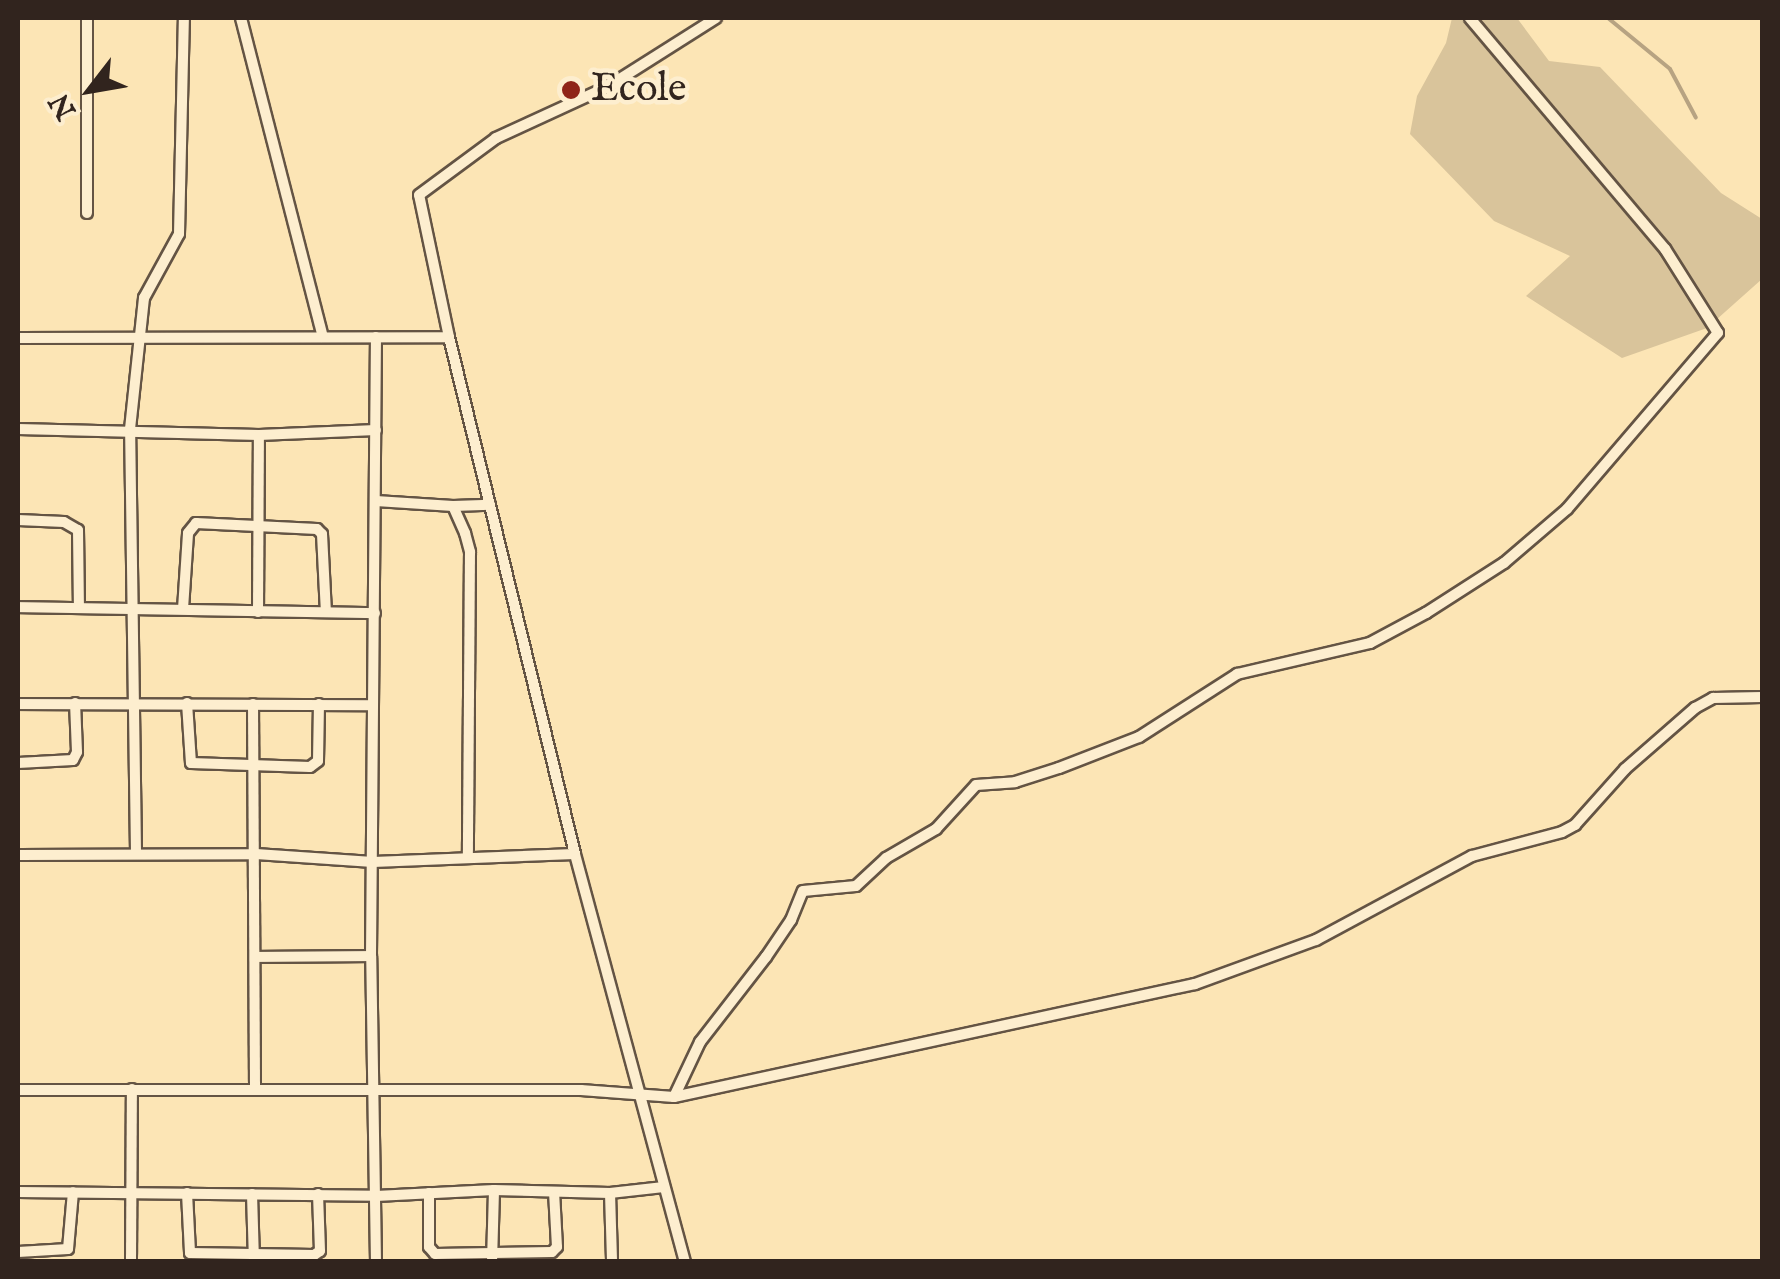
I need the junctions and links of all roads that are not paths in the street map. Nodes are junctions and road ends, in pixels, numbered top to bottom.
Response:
1 (87, 18) edge
2 (184, 18) edge
3 (240, 18) edge
4 (716, 18) edge
5 (1470, 18) edge
6 (87, 213) dead end
7 (324, 337) junction
8 (376, 337) junction
9 (449, 337) junction
10 (18, 338) edge
11 (140, 338) junction
12 (18, 429) edge
13 (130, 429) junction
14 (376, 430) junction
15 (259, 435) junction
16 (376, 501) junction
17 (490, 505) junction
18 (453, 506) junction
19 (18, 520) edge
20 (258, 525) junction
21 (18, 607) edge
22 (79, 608) junction
23 (135, 609) junction
24 (183, 609) junction
25 (258, 612) junction
26 (326, 612) junction
27 (376, 613) junction
28 (1762, 697) edge
29 (135, 702) junction
30 (75, 703) junction
31 (187, 703) junction
32 (18, 704) edge
33 (252, 704) junction
34 (319, 704) junction
35 (372, 705) junction
36 (18, 763) edge
37 (254, 763) junction
38 (136, 852) junction
39 (256, 854) junction
40 (576, 854) junction
41 (18, 855) edge
42 (468, 856) junction
43 (373, 862) junction
44 (371, 956) junction
45 (255, 957) junction
46 (132, 1089) junction
47 (255, 1089) junction
48 (373, 1089) junction
49 (18, 1090) edge
50 (640, 1094) junction
51 (674, 1097) junction
52 (664, 1186) junction
53 (494, 1190) junction
54 (18, 1192) edge
55 (73, 1192) junction
56 (554, 1192) junction
57 (129, 1193) junction
58 (188, 1193) junction
59 (429, 1193) junction
60 (252, 1194) junction
61 (318, 1194) junction
62 (610, 1194) junction
63 (376, 1196) junction
64 (18, 1252) edge
65 (254, 1257) edge
66 (492, 1258) edge
67 (130, 1262) edge
68 (376, 1262) edge
69 (612, 1262) edge
70 (685, 1262) edge

1 - 6 street
2 - 11 street
3 - 7 street
4 - 9 street
5 - 51 street
7 - 8 street
7 - 11 street
8 - 9 street
8 - 14 street
9 - 17 street
10 - 11 street
11 - 13 street
12 - 13 street
13 - 15 street
13 - 23 street
14 - 15 street
14 - 16 street
15 - 20 street
16 - 18 street
16 - 27 street
17 - 18 street
17 - 40 street
18 - 42 street
19 - 22 street
20 - 24 street
20 - 25 street
20 - 26 street
21 - 22 street
22 - 23 street
23 - 24 street
23 - 29 street
24 - 25 street
25 - 26 street
26 - 27 street
27 - 35 street
28 - 51 street
29 - 30 street
29 - 31 street
29 - 38 street
30 - 32 street
30 - 36 street
31 - 33 street
31 - 37 street
33 - 34 street
33 - 37 street
34 - 35 street
34 - 37 street
35 - 43 street
37 - 39 street
38 - 39 street
38 - 41 street
39 - 43 street
39 - 45 street
40 - 42 street
40 - 50 street
42 - 43 street
43 - 44 street
44 - 45 street
44 - 48 street
45 - 47 street
46 - 47 street
46 - 49 street
46 - 57 street
47 - 48 street
48 - 50 street
48 - 63 street
50 - 51 street
50 - 52 street
52 - 62 street
52 - 70 street
53 - 56 street
53 - 59 street
53 - 66 street
54 - 55 street
55 - 57 street
55 - 64 street
56 - 62 street
56 - 66 street
57 - 58 street
57 - 67 street
58 - 60 street
58 - 65 street
59 - 63 street
59 - 66 street
60 - 61 street
60 - 65 street
61 - 63 street
61 - 65 street
62 - 69 street
63 - 68 street

